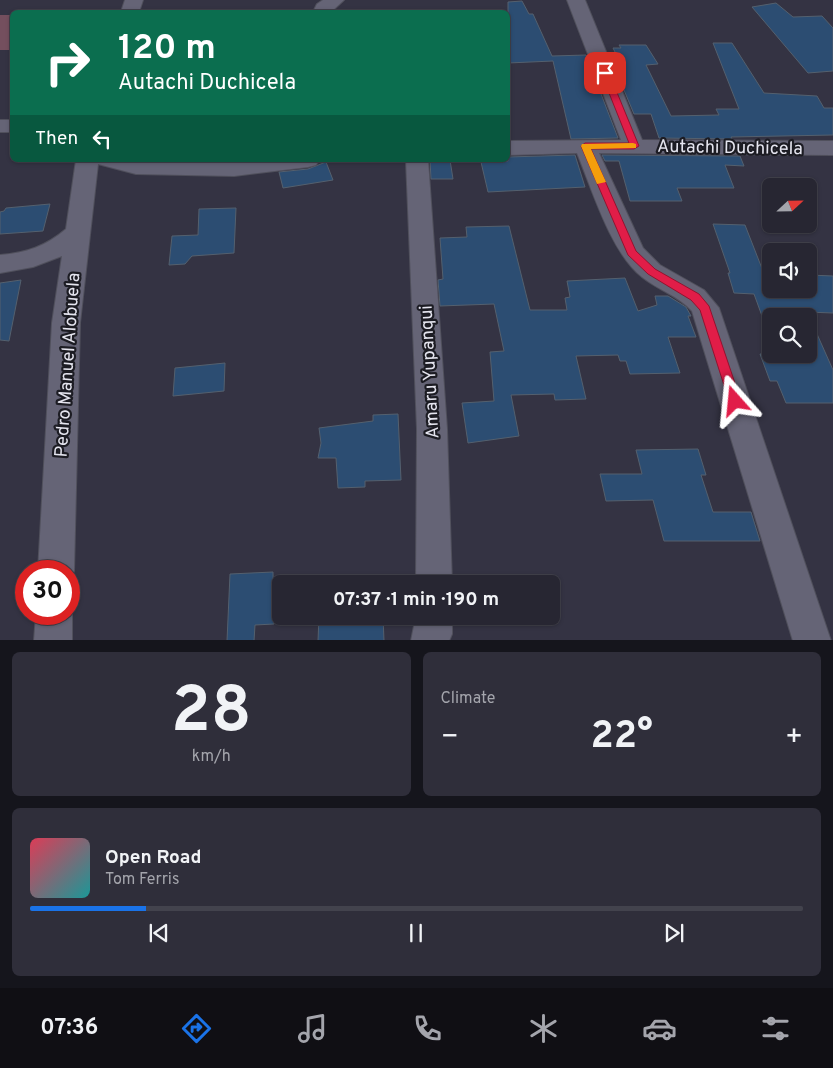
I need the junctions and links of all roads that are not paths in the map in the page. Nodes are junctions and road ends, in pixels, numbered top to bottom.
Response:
1 (335, 0) edge
2 (576, 0) edge
3 (322, 10) edge
4 (585, 146) junction
5 (634, 146) junction
6 (510, 148) edge
7 (833, 148) edge
8 (87, 162) edge
9 (115, 162) edge
10 (292, 162) edge
11 (418, 162) edge
12 (77, 232) junction
13 (0, 264) edge
14 (56, 560) edge
15 (434, 575) edge
16 (54, 625) edge
17 (434, 625) edge
18 (53, 640) edge
19 (430, 640) edge
20 (812, 640) edge

1 - 3 street
2 - 5 street
4 - 5 street, Autachi Duchicela
4 - 6 street, Autachi Duchicela
4 - 20 street
5 - 7 street, Autachi Duchicela
8 - 12 street, Pedro Manuel Alobuela
9 - 10 street
11 - 15 street, Amaru Yupanqui
12 - 13 street
12 - 14 street, Pedro Manuel Alobuela
16 - 18 street
17 - 19 street

